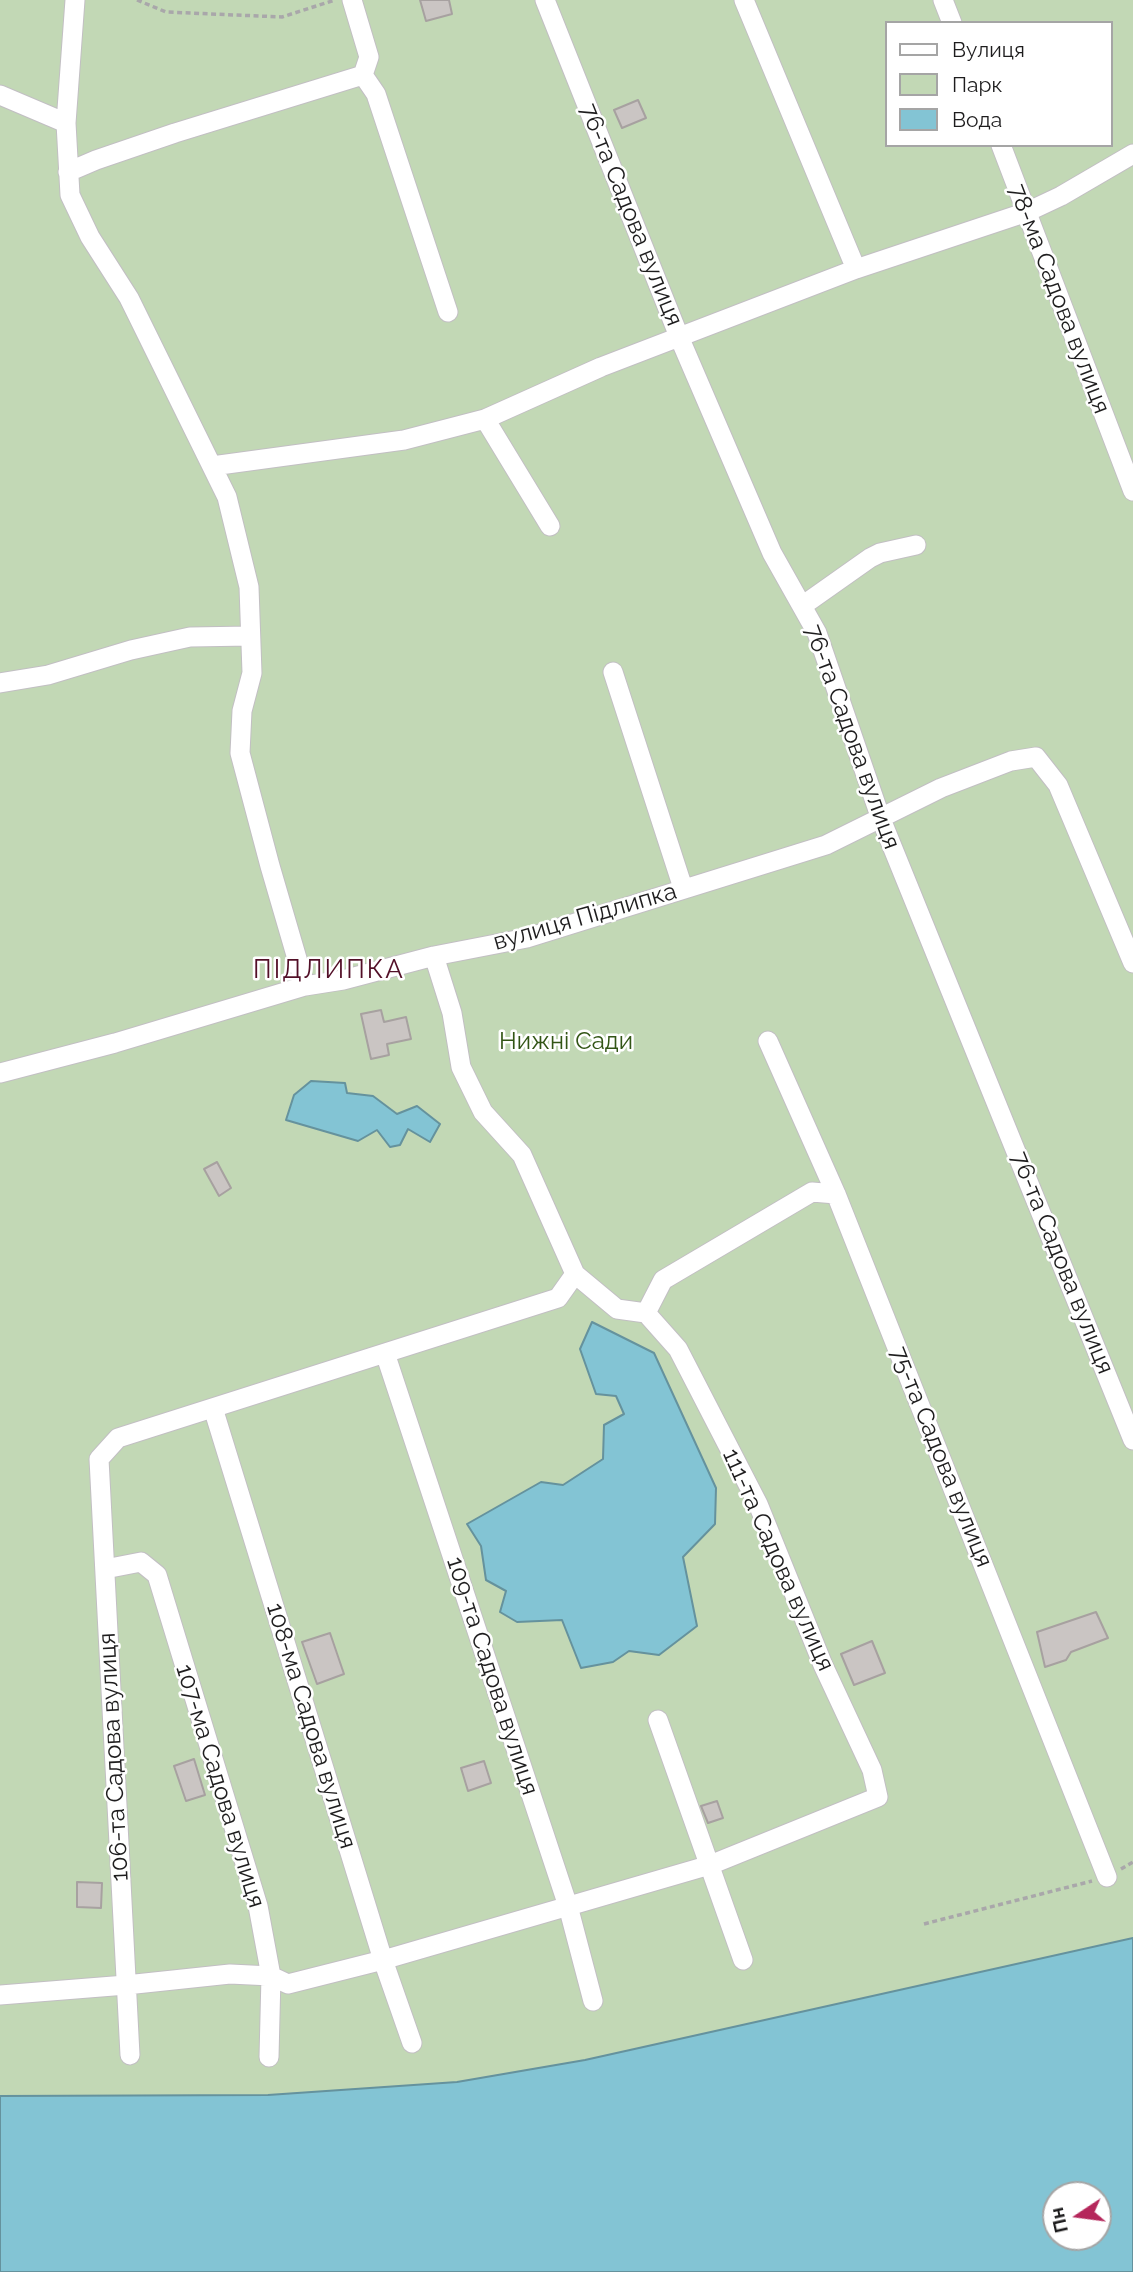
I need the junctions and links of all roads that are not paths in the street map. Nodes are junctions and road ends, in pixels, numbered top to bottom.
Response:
1 (75, 0) edge
2 (352, 0) edge
3 (545, 0) edge
4 (744, 0) edge
5 (943, 0) edge
6 (951, 21) edge
7 (363, 75) junction
8 (0, 95) edge
9 (66, 122) junction
10 (1002, 147) edge
11 (1133, 154) edge
12 (68, 172) junction
13 (1027, 212) junction
14 (856, 270) junction
15 (448, 312) dead end
16 (680, 339) junction
17 (485, 419) junction
18 (212, 466) junction
19 (1133, 491) edge
20 (550, 526) dead end
21 (916, 545) dead end
22 (802, 606) junction
23 (250, 636) junction
24 (613, 672) dead end
25 (0, 683) edge
26 (881, 818) junction
27 (683, 888) junction
28 (434, 956) junction
29 (1133, 963) edge
30 (305, 986) junction
31 (768, 1041) dead end
32 (0, 1073) edge
33 (836, 1194) junction
34 (575, 1274) junction
35 (646, 1313) junction
36 (385, 1353) junction
37 (213, 1408) junction
38 (1133, 1440) edge
39 (104, 1569) junction
40 (658, 1720) dead end
41 (709, 1865) junction
42 (1107, 1877) road end
43 (568, 1906) junction
44 (743, 1960) dead end
45 (383, 1961) junction
46 (271, 1976) junction
47 (126, 1986) junction
48 (0, 1995) edge
49 (593, 2001) dead end
50 (412, 2043) dead end
51 (130, 2055) dead end
52 (269, 2057) dead end

1 - 9 street
2 - 7 street
3 - 16 street, 76-та Садова вулиця
4 - 14 street
5 - 6 street
7 - 12 street
7 - 15 street
8 - 9 street
9 - 12 street
10 - 13 street, 78-ма Садова вулиця
11 - 13 street
12 - 18 street
13 - 14 street
13 - 19 street, 78-ма Садова вулиця
14 - 16 street
16 - 17 street
16 - 22 street, 76-та Садова вулиця
17 - 18 street
17 - 20 street
18 - 23 street
21 - 22 street
22 - 26 street, 76-та Садова вулиця
23 - 25 street
23 - 30 street
24 - 27 street
26 - 27 street, вулиця Підлипка
26 - 29 street, вулиця Підлипка
26 - 38 street, 76-та Садова вулиця
27 - 28 street, вулиця Підлипка
28 - 30 street, вулиця Підлипка
28 - 34 street
30 - 32 street, вулиця Підлипка
31 - 33 street, 75-та Садова вулиця
33 - 35 street
33 - 42 street, 75-та Садова вулиця
34 - 35 street
34 - 36 street
35 - 41 street, 111-та Садова вулиця
36 - 37 street
36 - 43 street, 109-та Садова вулиця
37 - 39 street, 106-та Садова вулиця
37 - 45 street, 108-ма Садова вулиця
39 - 46 street, 107-ма Садова вулиця
39 - 47 street, 106-та Садова вулиця
40 - 41 street
41 - 43 street
41 - 44 street
43 - 45 street
43 - 49 street, 109-та Садова вулиця
45 - 46 street
45 - 50 street, 108-ма Садова вулиця
46 - 47 street
46 - 52 street, 107-ма Садова вулиця
47 - 48 street
47 - 51 street, 106-та Садова вулиця

